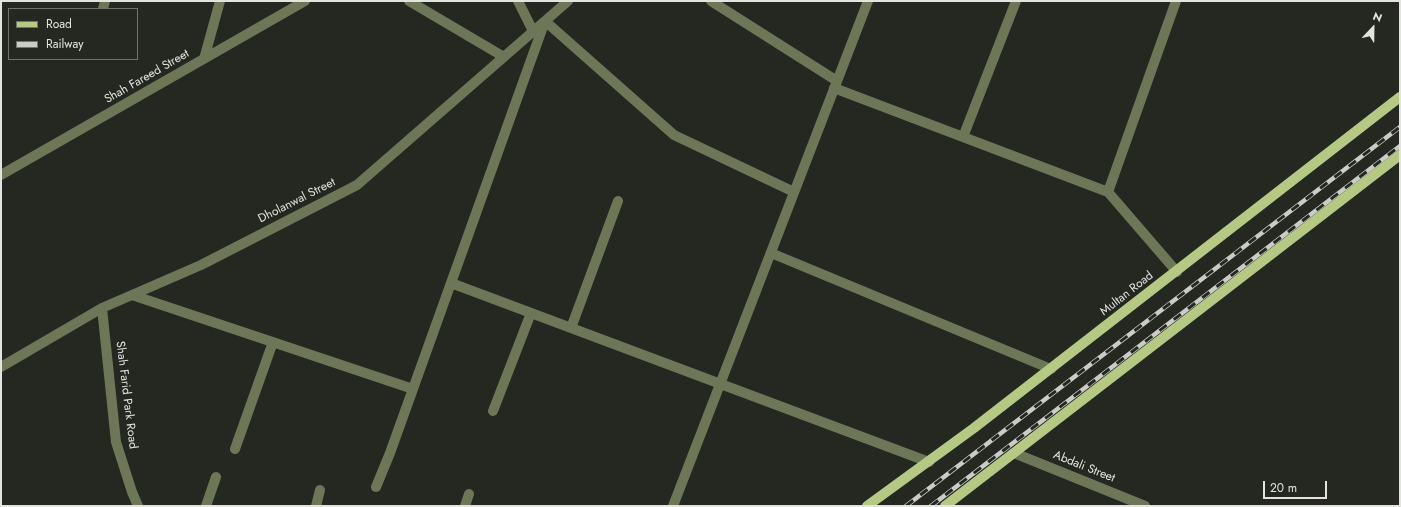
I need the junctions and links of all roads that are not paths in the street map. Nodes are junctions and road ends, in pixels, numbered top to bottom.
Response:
1 (220, 1) edge
2 (305, 1) edge
3 (518, 1) edge
4 (568, 1) edge
5 (711, 1) edge
6 (868, 1) edge
7 (1016, 1) edge
8 (1176, 1) edge
9 (418, 3) edge
10 (545, 21) junction
11 (533, 31) junction
12 (504, 57) junction
13 (204, 59) junction
14 (836, 84) junction
15 (1400, 98) edge
16 (963, 137) junction
17 (1400, 155) edge
18 (1, 175) edge
19 (794, 192) junction
20 (1108, 192) junction
21 (618, 201) dead end
22 (770, 253) junction
23 (1177, 272) junction
24 (451, 283) junction
25 (132, 295) junction
26 (102, 308) junction
27 (531, 313) junction
28 (571, 328) junction
29 (273, 342) junction
30 (1, 367) edge
31 (1051, 368) junction
32 (720, 384) junction
33 (413, 389) junction
34 (493, 411) dead end
35 (234, 449) dead end
36 (1014, 453) junction
37 (928, 462) junction
38 (216, 477) dead end
39 (376, 487) dead end
40 (320, 490) dead end
41 (469, 494) dead end
42 (138, 506) edge
43 (206, 506) edge
44 (316, 506) edge
45 (465, 506) edge
46 (673, 506) edge
47 (867, 506) edge
48 (945, 506) edge
49 (1145, 506) edge

1 - 13 street
2 - 13 street, Shah Fareed Street
3 - 11 street
4 - 10 street, Dholanwal Street
5 - 14 street
6 - 14 street
7 - 16 street
8 - 20 street
9 - 12 street
10 - 11 street, Dholanwal Street
10 - 19 street
10 - 24 street
11 - 12 street, Dholanwal Street
12 - 25 street, Dholanwal Street
13 - 18 street, Shah Fareed Street
14 - 16 street
14 - 19 street
15 - 23 main road, Multan Road
16 - 20 street
17 - 36 main road
19 - 22 street
20 - 23 street
21 - 28 street
22 - 31 street
22 - 32 street
23 - 31 main road, Multan Road
24 - 27 street
24 - 33 street
25 - 26 street, Dholanwal Street
25 - 29 street
26 - 30 street, Dholanwal Street
26 - 42 street, Shah Farid Park Road
27 - 28 street
27 - 34 street
28 - 32 street
29 - 33 street
29 - 35 street
31 - 37 main road, Multan Road
32 - 37 street
32 - 46 street
33 - 39 street
36 - 48 main road
36 - 49 street, Abdali Street
37 - 47 main road, Multan Road
38 - 43 street
40 - 44 street
41 - 45 street

